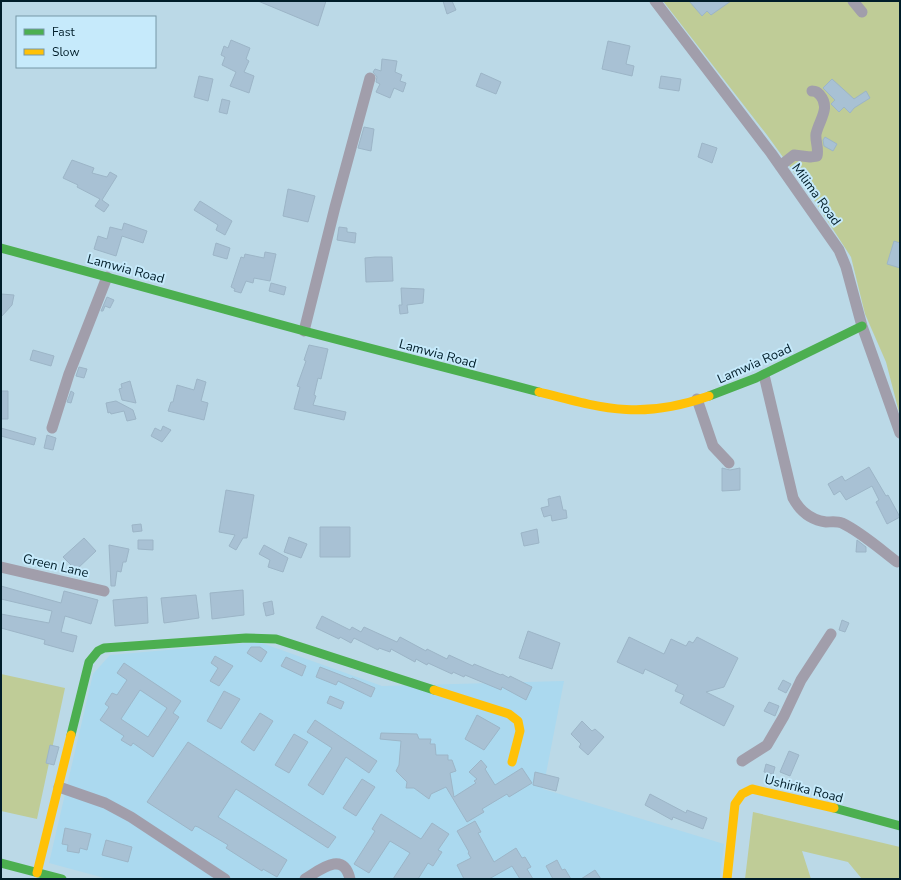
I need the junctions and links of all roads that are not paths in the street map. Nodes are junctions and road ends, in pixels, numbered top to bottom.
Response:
1 (655, 1) edge
2 (853, 1) edge
3 (862, 12) dead end
4 (370, 78) dead end
5 (812, 91) dead end
6 (780, 166) junction
7 (1, 248) edge
8 (107, 277) junction
9 (862, 326) junction
10 (304, 331) junction
11 (764, 375) junction
12 (698, 399) junction
13 (889, 404) junction
14 (900, 409) edge
15 (52, 428) dead end
16 (900, 433) edge
17 (729, 463) dead end
18 (897, 562) dead end
19 (1, 567) edge
20 (104, 591) dead end
21 (831, 634) dead end
22 (742, 761) dead end
23 (512, 762) dead end
24 (59, 787) junction
25 (900, 826) edge
26 (1, 863) edge
27 (37, 873) junction
28 (62, 879) edge
29 (225, 879) edge
30 (305, 879) edge
31 (350, 879) edge
32 (727, 879) edge

1 - 6 street, Milima Road
2 - 3 street
4 - 10 street
5 - 6 street
6 - 9 street, Milima Road
7 - 8 street, Lamwia Road
8 - 10 street, Lamwia Road
8 - 15 street
9 - 11 street, Lamwia Road
9 - 13 street, Milima Road
10 - 12 street, Lamwia Road
11 - 12 street, Lamwia Road
11 - 18 street
12 - 17 street
13 - 14 street
13 - 16 street, Milima Road
19 - 20 street, Green Lane
21 - 22 street
23 - 24 street
24 - 27 street
24 - 29 street
25 - 32 street, Ushirika Road
26 - 27 street
27 - 28 street
30 - 31 street

